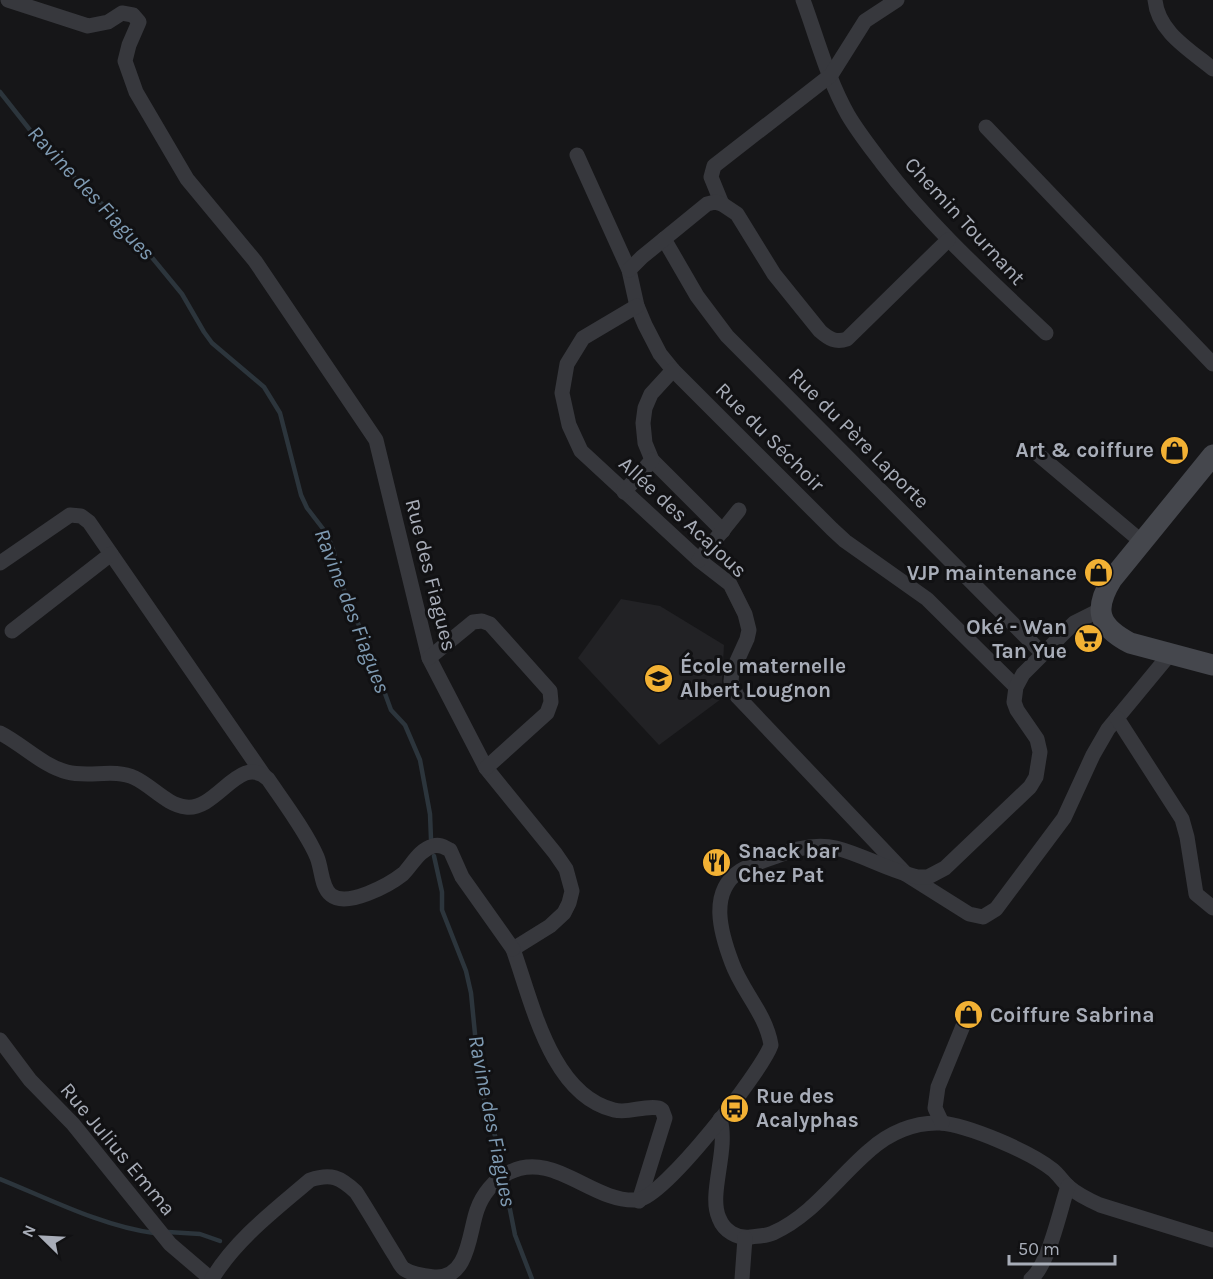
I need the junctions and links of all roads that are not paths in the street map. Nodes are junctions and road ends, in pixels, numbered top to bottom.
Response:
1 (8, 0) edge
2 (803, 0) edge
3 (897, 0) edge
4 (1155, 0) edge
5 (1213, 69) edge
6 (831, 75) junction
7 (986, 127) dead end
8 (577, 155) dead end
9 (722, 204) junction
10 (664, 239) junction
11 (948, 240) junction
12 (628, 270) junction
13 (637, 306) junction
14 (1046, 333) dead end
15 (1213, 364) edge
16 (673, 370) junction
17 (1034, 452) dead end
18 (1213, 455) edge
19 (652, 460) junction
20 (624, 492) junction
21 (739, 510) dead end
22 (723, 531) junction
23 (1142, 542) junction
24 (111, 554) junction
25 (699, 560) junction
26 (0, 563) edge
27 (1100, 610) junction
28 (12, 631) dead end
29 (1043, 654) junction
30 (1170, 654) junction
31 (429, 658) junction
32 (1213, 664) edge
33 (1016, 687) junction
34 (1117, 718) junction
35 (0, 733) edge
36 (486, 768) junction
37 (263, 774) junction
38 (907, 875) junction
39 (1213, 908) edge
40 (513, 949) junction
41 (965, 1021) dead end
42 (0, 1040) edge
43 (720, 1119) junction
44 (942, 1123) junction
45 (1068, 1186) junction
46 (639, 1201) junction
47 (745, 1238) junction
48 (1213, 1240) edge
49 (426, 1277) edge
50 (1035, 1277) edge
51 (212, 1279) edge
52 (742, 1279) edge

1 - 31 street, Rue des Fiagues
2 - 6 street, Chemin Tournant
3 - 6 street
4 - 5 street
6 - 9 street
6 - 11 street, Chemin Tournant
7 - 15 street
8 - 12 street, Rue du Séchoir
9 - 10 street
9 - 11 street
10 - 12 street
10 - 29 street, Rue du Père Laporte
11 - 14 street, Chemin Tournant
12 - 13 street, Rue du Séchoir
13 - 16 street, Rue du Séchoir
13 - 20 street, Allée des Acajous
16 - 19 street
16 - 33 street, Rue du Séchoir
17 - 23 street
18 - 23 main road
19 - 20 street
19 - 22 street
20 - 25 street, Allée des Acajous
21 - 22 street
22 - 25 street
23 - 27 main road
24 - 26 street
24 - 28 street
24 - 37 street
25 - 38 street, Allée des Acajous
27 - 29 street
27 - 30 main road
29 - 33 street
30 - 32 main road
30 - 34 street
31 - 36 street, Rue des Fiagues
31 - 36 street
33 - 38 street
34 - 38 street
34 - 39 street
35 - 37 street
36 - 40 street, Rue des Fiagues
37 - 40 street
38 - 43 street
40 - 46 street
41 - 44 street
42 - 51 street, Rue Julius Emma
43 - 46 street
43 - 47 street
44 - 45 street
44 - 47 street
45 - 48 street
45 - 50 street
46 - 49 street
47 - 52 street
49 - 51 street

